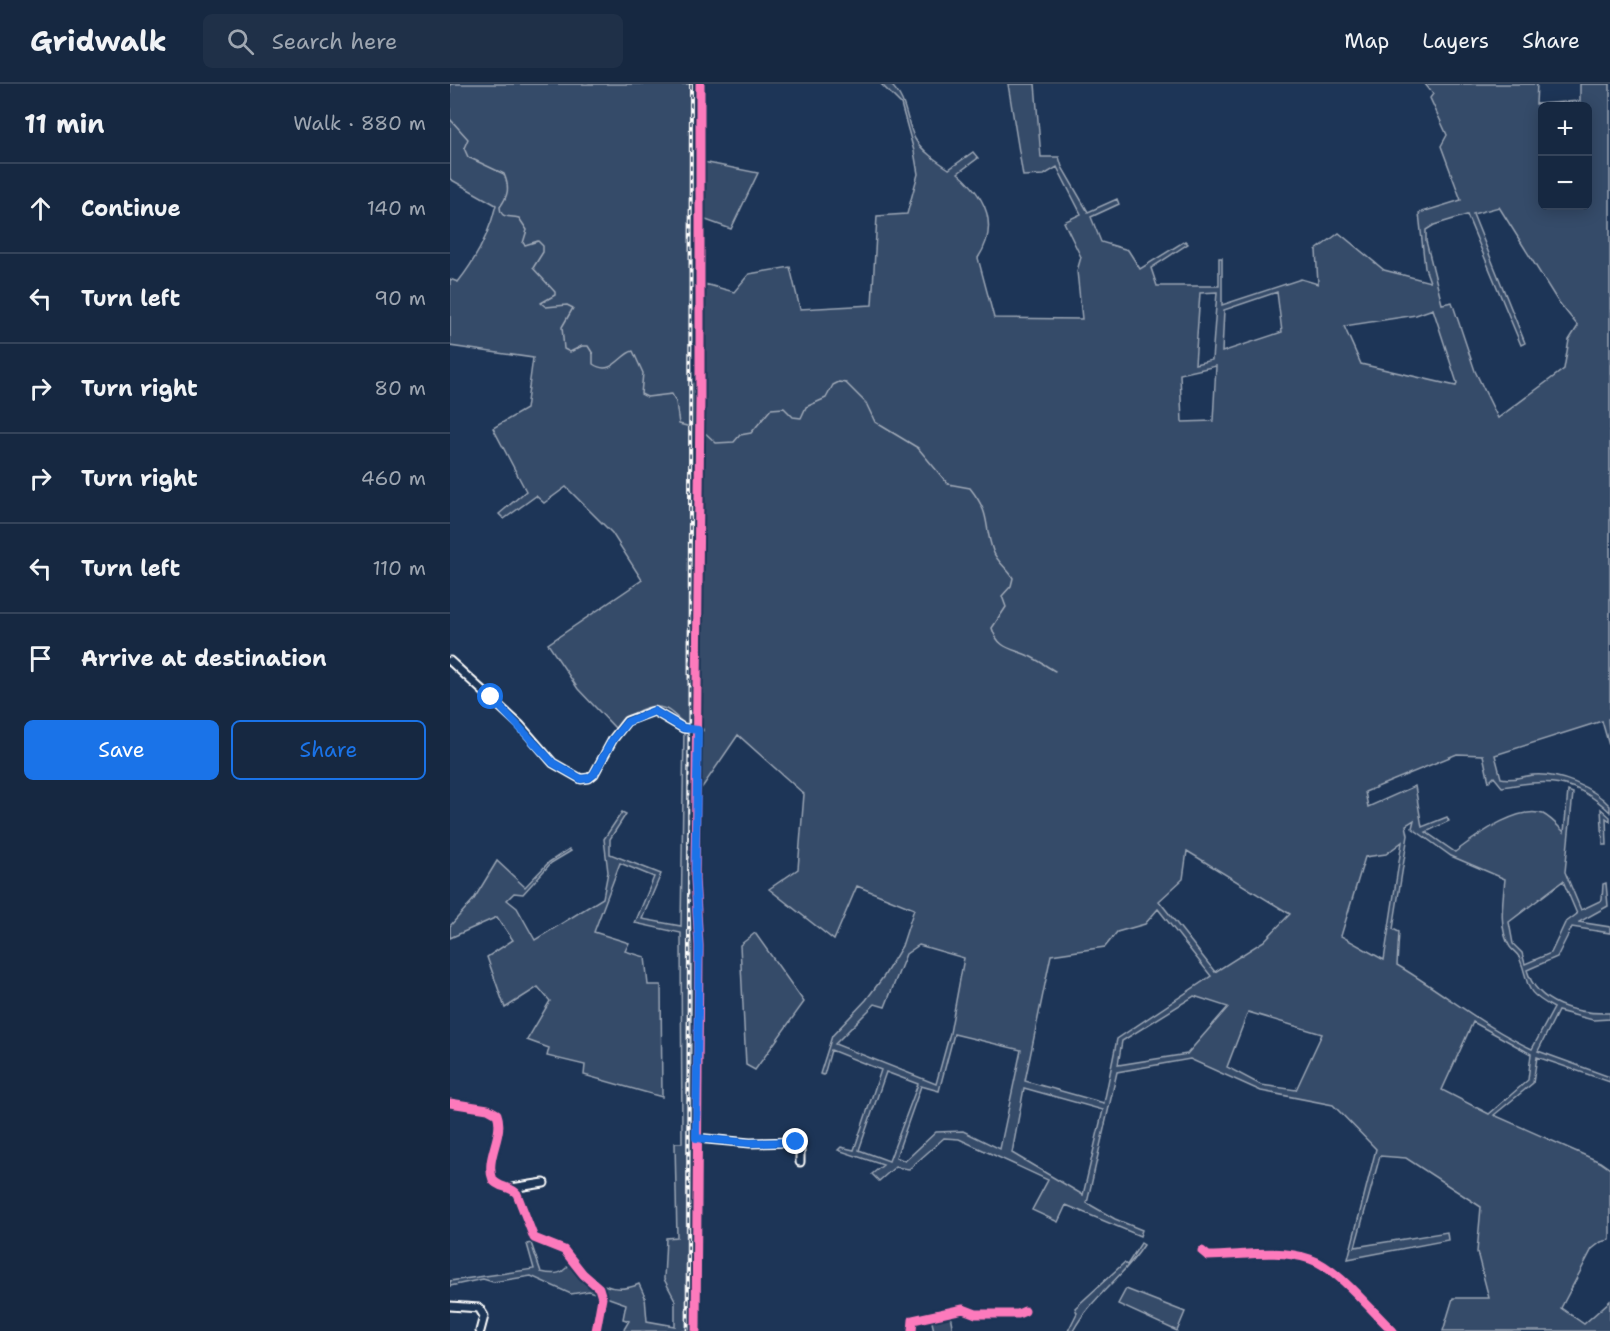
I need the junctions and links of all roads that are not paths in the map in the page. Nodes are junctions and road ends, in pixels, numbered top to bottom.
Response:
1 (700, 84) edge
2 (450, 661) edge
3 (698, 730) junction
4 (450, 1103) edge
5 (696, 1138) junction
6 (800, 1162) dead end
7 (544, 1183) dead end
8 (510, 1188) junction
9 (1202, 1251) dead end
10 (450, 1306) edge
11 (1024, 1311) dead end
12 (480, 1331) edge
13 (596, 1331) edge
14 (696, 1331) edge
15 (912, 1331) edge
16 (1393, 1331) edge

1 - 3 street
2 - 3 street
3 - 5 street
4 - 8 street
5 - 6 street
5 - 14 street
7 - 8 street
8 - 13 street
9 - 16 street
10 - 12 street
11 - 15 street

